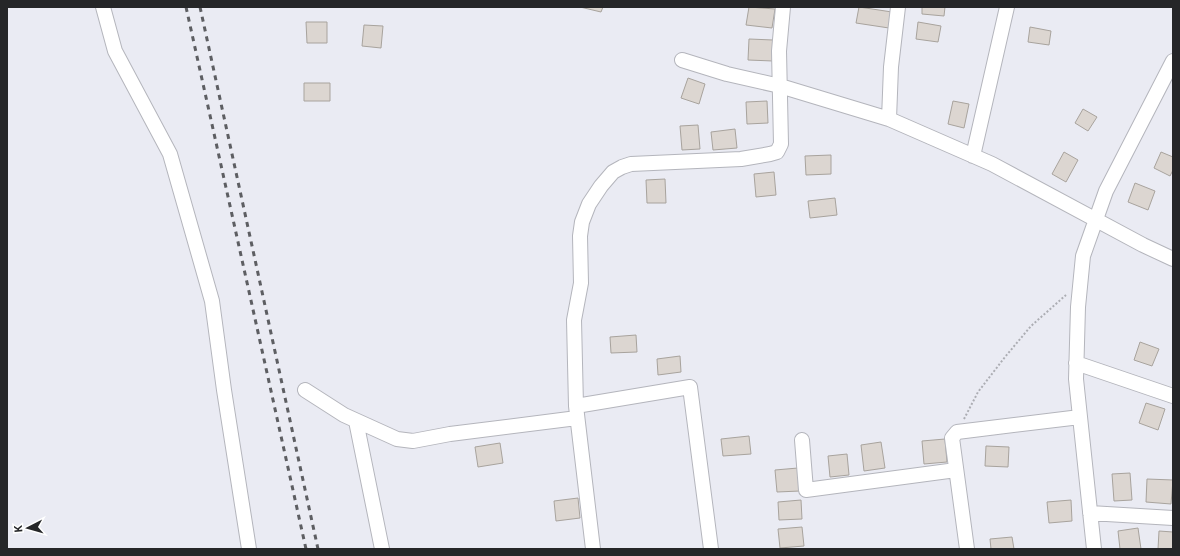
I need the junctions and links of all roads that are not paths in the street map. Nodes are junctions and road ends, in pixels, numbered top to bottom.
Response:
1 (103, 7) edge
2 (783, 7) edge
3 (898, 7) edge
4 (1007, 7) edge
5 (682, 60) dead end
6 (1173, 61) edge
7 (780, 86) junction
8 (889, 119) junction
9 (973, 156) junction
10 (1096, 219) junction
11 (1173, 259) edge
12 (1076, 363) junction
13 (305, 390) dead end
14 (1173, 396) edge
15 (577, 412) junction
16 (1080, 416) junction
17 (356, 421) junction
18 (802, 440) dead end
19 (956, 470) junction
20 (1090, 513) junction
21 (1173, 518) edge
22 (249, 549) edge
23 (382, 549) edge
24 (593, 549) edge
25 (711, 549) edge
26 (966, 549) edge
27 (1094, 549) edge

1 - 22 street
2 - 7 street
3 - 8 street
4 - 9 street
5 - 7 street
6 - 10 street
7 - 8 street
7 - 15 street
8 - 9 street
9 - 10 street
10 - 11 street
10 - 12 street
12 - 14 street
12 - 16 street
13 - 17 street
15 - 17 street
15 - 24 street
15 - 25 street
16 - 19 street
16 - 20 street
17 - 23 street
18 - 19 street
19 - 26 street
20 - 21 street
20 - 27 street

